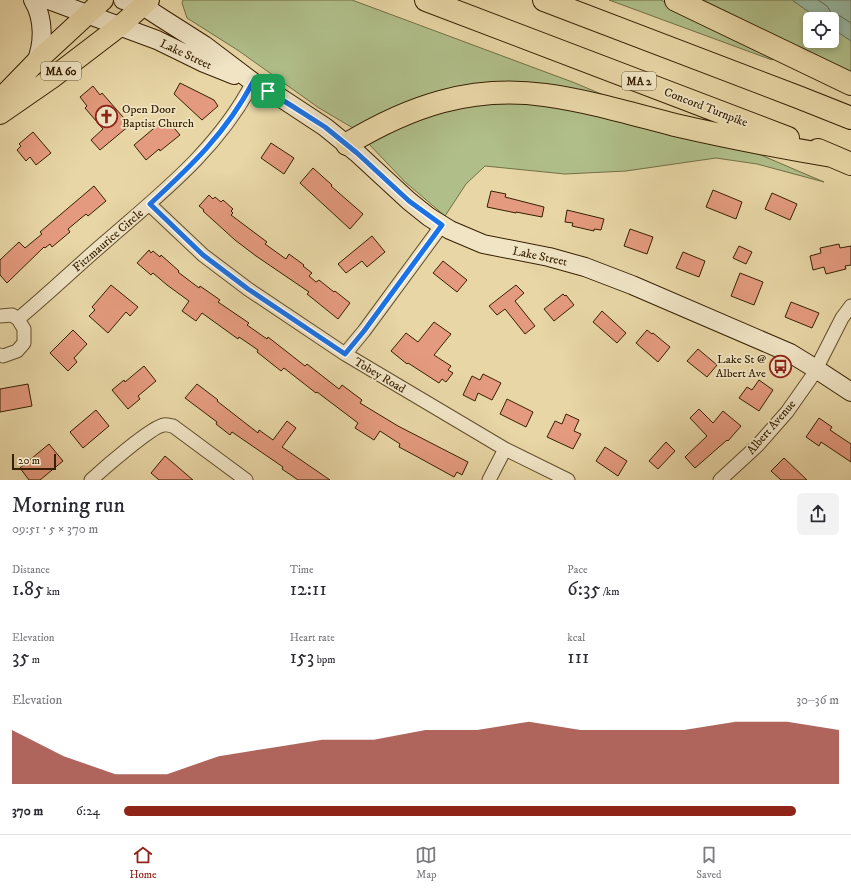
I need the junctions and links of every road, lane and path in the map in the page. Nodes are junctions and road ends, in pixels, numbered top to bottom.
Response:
1 (33, 0) edge
2 (49, 0) edge
3 (103, 0) edge
4 (123, 0) edge
5 (426, 0) edge
6 (544, 0) edge
7 (676, 0) edge
8 (146, 3) edge
9 (88, 14) junction
10 (120, 26) junction
11 (36, 62) junction
12 (253, 82) junction
13 (851, 84) edge
14 (0, 99) edge
15 (0, 114) edge
16 (851, 118) edge
17 (347, 144) junction
18 (841, 160) edge
19 (150, 204) junction
20 (442, 225) junction
21 (851, 306) edge
22 (0, 316) edge
23 (18, 319) junction
24 (345, 354) junction
25 (0, 355) edge
26 (816, 369) junction
27 (851, 392) edge
28 (505, 449) junction
29 (91, 480) edge
30 (246, 480) edge
31 (489, 480) edge
32 (568, 480) edge
33 (720, 480) edge

1 - 11 main road
2 - 9 main road
3 - 9 main road, MA 60
4 - 8 main road, Lake Street
5 - 18 highway, Concord Turnpike / MA 2
6 - 16 highway
7 - 13 highway
8 - 10 main road, MA 60
8 - 12 main road, Lake Street
9 - 10 main road, Lake Street
9 - 11 main road, MA 60
10 - 12 main road, Lake Street
10 - 15 main road, MA 60
11 - 14 main road, MA 60
12 - 17 main road, Lake Street
12 - 19 street, Fitzmaurice Circle
17 - 18 highway
17 - 20 main road, Lake Street
19 - 23 street, Fitzmaurice Circle
19 - 24 street, Tobey Road
20 - 24 street
20 - 26 main road, Lake Street
21 - 26 street, Albert Avenue
22 - 23 street
23 - 25 street
24 - 28 street, Tobey Road
26 - 27 main road, Lake Street
26 - 33 street, Albert Avenue
28 - 31 street
28 - 32 street, Tobey Road
29 - 30 street

